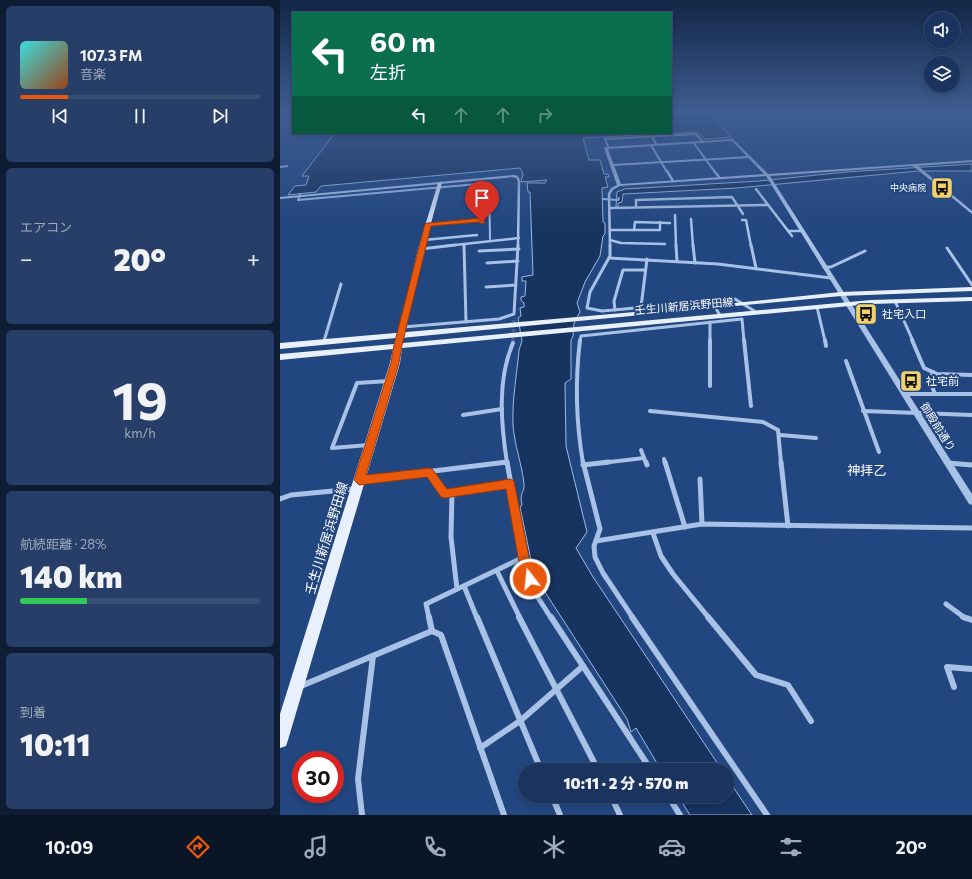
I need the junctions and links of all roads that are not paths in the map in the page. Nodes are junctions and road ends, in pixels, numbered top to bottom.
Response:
1 (607, 150) edge
2 (654, 150) edge
3 (698, 150) edge
4 (742, 150) edge
5 (749, 157) junction
6 (705, 160) junction
7 (972, 161) edge
8 (662, 162) junction
9 (287, 166) dead end
10 (612, 166) junction
11 (915, 166) junction
12 (280, 167) edge
13 (513, 176) joint
14 (767, 176) junction
15 (720, 178) junction
16 (673, 181) junction
17 (440, 183) junction
18 (620, 185) junction
19 (756, 189) dead end
20 (280, 198) edge
21 (738, 205) junction
22 (768, 205) junction
23 (636, 207) junction
24 (610, 208) junction
25 (972, 213) edge
26 (744, 214) dead end
27 (675, 215) dead end
28 (482, 219) dead end
29 (691, 219) dead end
30 (742, 220) dead end
31 (660, 222) junction
32 (670, 223) dead end
33 (428, 224) junction
34 (610, 230) junction
35 (634, 230) junction
36 (788, 231) junction
37 (802, 231) junction
38 (477, 235) dead end
39 (792, 236) dead end
40 (519, 238) junction
41 (424, 240) junction
42 (610, 240) junction
43 (464, 244) junction
44 (665, 244) dead end
45 (947, 248) dead end
46 (421, 249) junction
47 (518, 249) junction
48 (479, 251) dead end
49 (865, 251) dead end
50 (609, 258) junction
51 (647, 259) junction
52 (518, 261) junction
53 (677, 261) junction
54 (695, 262) junction
55 (486, 263) dead end
56 (824, 267) junction
57 (756, 268) junction
58 (645, 270) junction
59 (831, 278) junction
60 (342, 284) dead end
61 (516, 285) junction
62 (972, 285) edge
63 (486, 287) dead end
64 (972, 289) edge
65 (841, 294) junction
66 (972, 299) edge
67 (895, 301) junction
68 (742, 304) junction
69 (848, 304) junction
70 (715, 307) junction
71 (817, 307) junction
72 (640, 308) junction
73 (615, 310) junction
74 (756, 312) junction
75 (514, 314) junction
76 (721, 318) junction
77 (466, 322) junction
78 (516, 322) junction
79 (710, 322) junction
80 (400, 336) junction
81 (324, 340) junction
82 (513, 343) tunnel mouth
83 (280, 346) edge
84 (826, 346) dead end
85 (280, 357) edge
86 (846, 361) dead end
87 (934, 372) junction
88 (972, 375) edge
89 (390, 381) junction
90 (710, 386) dead end
91 (904, 394) junction
92 (936, 394) junction
93 (972, 394) edge
94 (751, 406) dead end
95 (502, 409) junction
96 (650, 411) dead end
97 (863, 411) junction
98 (917, 414) junction
99 (463, 415) dead end
100 (972, 415) edge
101 (780, 435) junction
102 (816, 438) dead end
103 (370, 445) junction
104 (641, 450) dead end
105 (879, 452) dead end
106 (644, 458) junction
107 (664, 459) dead end
108 (507, 462) junction
109 (948, 463) junction
110 (583, 465) junction
111 (647, 465) dead end
112 (972, 465) edge
113 (430, 473) junction
114 (700, 479) dead end
115 (358, 484) junction
116 (510, 484) junction
117 (452, 492) junction
118 (280, 499) edge
119 (972, 501) edge
120 (702, 524) junction
121 (788, 526) junction
122 (685, 527) junction
123 (972, 528) edge
124 (653, 532) junction
125 (596, 541) junction
126 (524, 557) junction
127 (497, 571) junction
128 (464, 586) junction
129 (457, 589) junction
130 (946, 604) dead end
131 (972, 620) edge
132 (432, 631) junction
133 (373, 656) junction
134 (583, 666) junction
135 (972, 669) edge
136 (954, 687) dead end
137 (296, 688) junction
138 (556, 690) junction
139 (520, 721) junction
140 (812, 721) dead end
141 (280, 740) edge
142 (480, 748) junction
143 (538, 763) edge
144 (594, 763) edge
145 (646, 763) edge
146 (555, 803) edge
147 (614, 803) edge
148 (672, 803) edge
149 (362, 815) edge
150 (504, 815) edge
151 (560, 815) edge
152 (620, 815) edge
153 (680, 815) edge
154 (767, 815) edge

1 - 10 street
2 - 8 street
3 - 6 street
4 - 5 street, 御殿前通り
5 - 6 street
5 - 14 street, 御殿前通り
6 - 8 street
6 - 15 street
7 - 11 street
8 - 10 street
8 - 16 street
9 - 12 street
10 - 18 street
11 - 14 street
11 - 25 street
13 - 17 street
13 - 40 street
14 - 15 street
14 - 37 street, 御殿前通り
15 - 16 street
16 - 18 street
17 - 20 street
17 - 33 main road
18 - 24 street
19 - 22 street
21 - 22 street
21 - 23 street
21 - 23 street
21 - 26 street
22 - 36 street
23 - 24 street
24 - 34 street
27 - 53 street
28 - 33 street
29 - 54 street
30 - 57 street
31 - 32 street
31 - 35 street
31 - 35 street
33 - 41 main road
34 - 35 street
34 - 42 street
36 - 37 street
36 - 39 street
37 - 56 street, 御殿前通り
38 - 41 street
40 - 43 street
40 - 47 street
41 - 46 main road
42 - 44 street
42 - 50 street
43 - 46 street
43 - 77 street
45 - 62 street
46 - 80 main road
47 - 48 street
47 - 52 street
49 - 56 street
50 - 51 street
50 - 73 street
51 - 53 street
51 - 58 street
52 - 55 street
52 - 61 street
53 - 54 street
54 - 57 street
56 - 59 street, 御殿前通り
57 - 59 street
58 - 72 street
58 - 73 street
59 - 65 street, 御殿前通り
60 - 81 street
61 - 63 street
61 - 75 street
64 - 65 main road, 壬生川新居浜野田線
65 - 68 main road, 壬生川新居浜野田線
65 - 69 street, 御殿前通り
66 - 67 main road, 壬生川新居浜野田線
67 - 69 main road, 壬生川新居浜野田線
67 - 87 street
68 - 70 main road, 壬生川新居浜野田線
68 - 72 street
68 - 74 street
69 - 71 main road, 壬生川新居浜野田線
69 - 91 street, 御殿前通り
70 - 76 street
70 - 78 main road, 壬生川新居浜野田線
71 - 74 main road, 壬生川新居浜野田線
71 - 84 street
72 - 73 street
74 - 76 main road, 壬生川新居浜野田線
75 - 77 street
75 - 78 street
76 - 79 street
76 - 80 main road, 壬生川新居浜野田線
76 - 94 street
77 - 80 street
78 - 80 main road, 壬生川新居浜野田線
79 - 90 street
79 - 110 street
80 - 81 main road, 壬生川新居浜野田線
80 - 85 main road, 壬生川新居浜野田線
80 - 89 main road, 壬生川新居浜野田線
81 - 83 main road, 壬生川新居浜野田線
82 - 95 street
86 - 97 street
87 - 88 street
87 - 92 street
89 - 103 main road, 壬生川新居浜野田線
89 - 103 street
91 - 92 street
91 - 98 street, 御殿前通り
92 - 93 street
95 - 99 street
95 - 108 street
96 - 101 street
97 - 98 street
97 - 105 street
98 - 100 street
98 - 109 street, 御殿前通り
101 - 102 street
101 - 121 street
103 - 115 main road, 壬生川新居浜野田線
104 - 106 street
106 - 110 street
106 - 111 street
107 - 122 street
108 - 113 street
108 - 116 street
109 - 112 street
109 - 119 street, 御殿前通り
110 - 125 street
113 - 115 street
113 - 117 street
114 - 120 street
115 - 118 street
115 - 137 main road, 壬生川新居浜野田線
116 - 117 street
116 - 126 street
117 - 129 street
120 - 121 street
120 - 122 street
121 - 123 street
122 - 124 street
124 - 125 street
124 - 140 street
125 - 154 street
126 - 127 street
126 - 134 street
127 - 128 street
127 - 138 street
128 - 129 street
128 - 139 street
129 - 132 street
130 - 131 street
132 - 133 street
132 - 142 street
133 - 137 street
133 - 149 street
134 - 138 street
134 - 145 street
135 - 136 street
137 - 141 main road, 壬生川新居浜野田線
138 - 139 street
138 - 144 street
139 - 142 street
139 - 143 street
142 - 150 street
146 - 151 street
147 - 152 street
148 - 153 street

